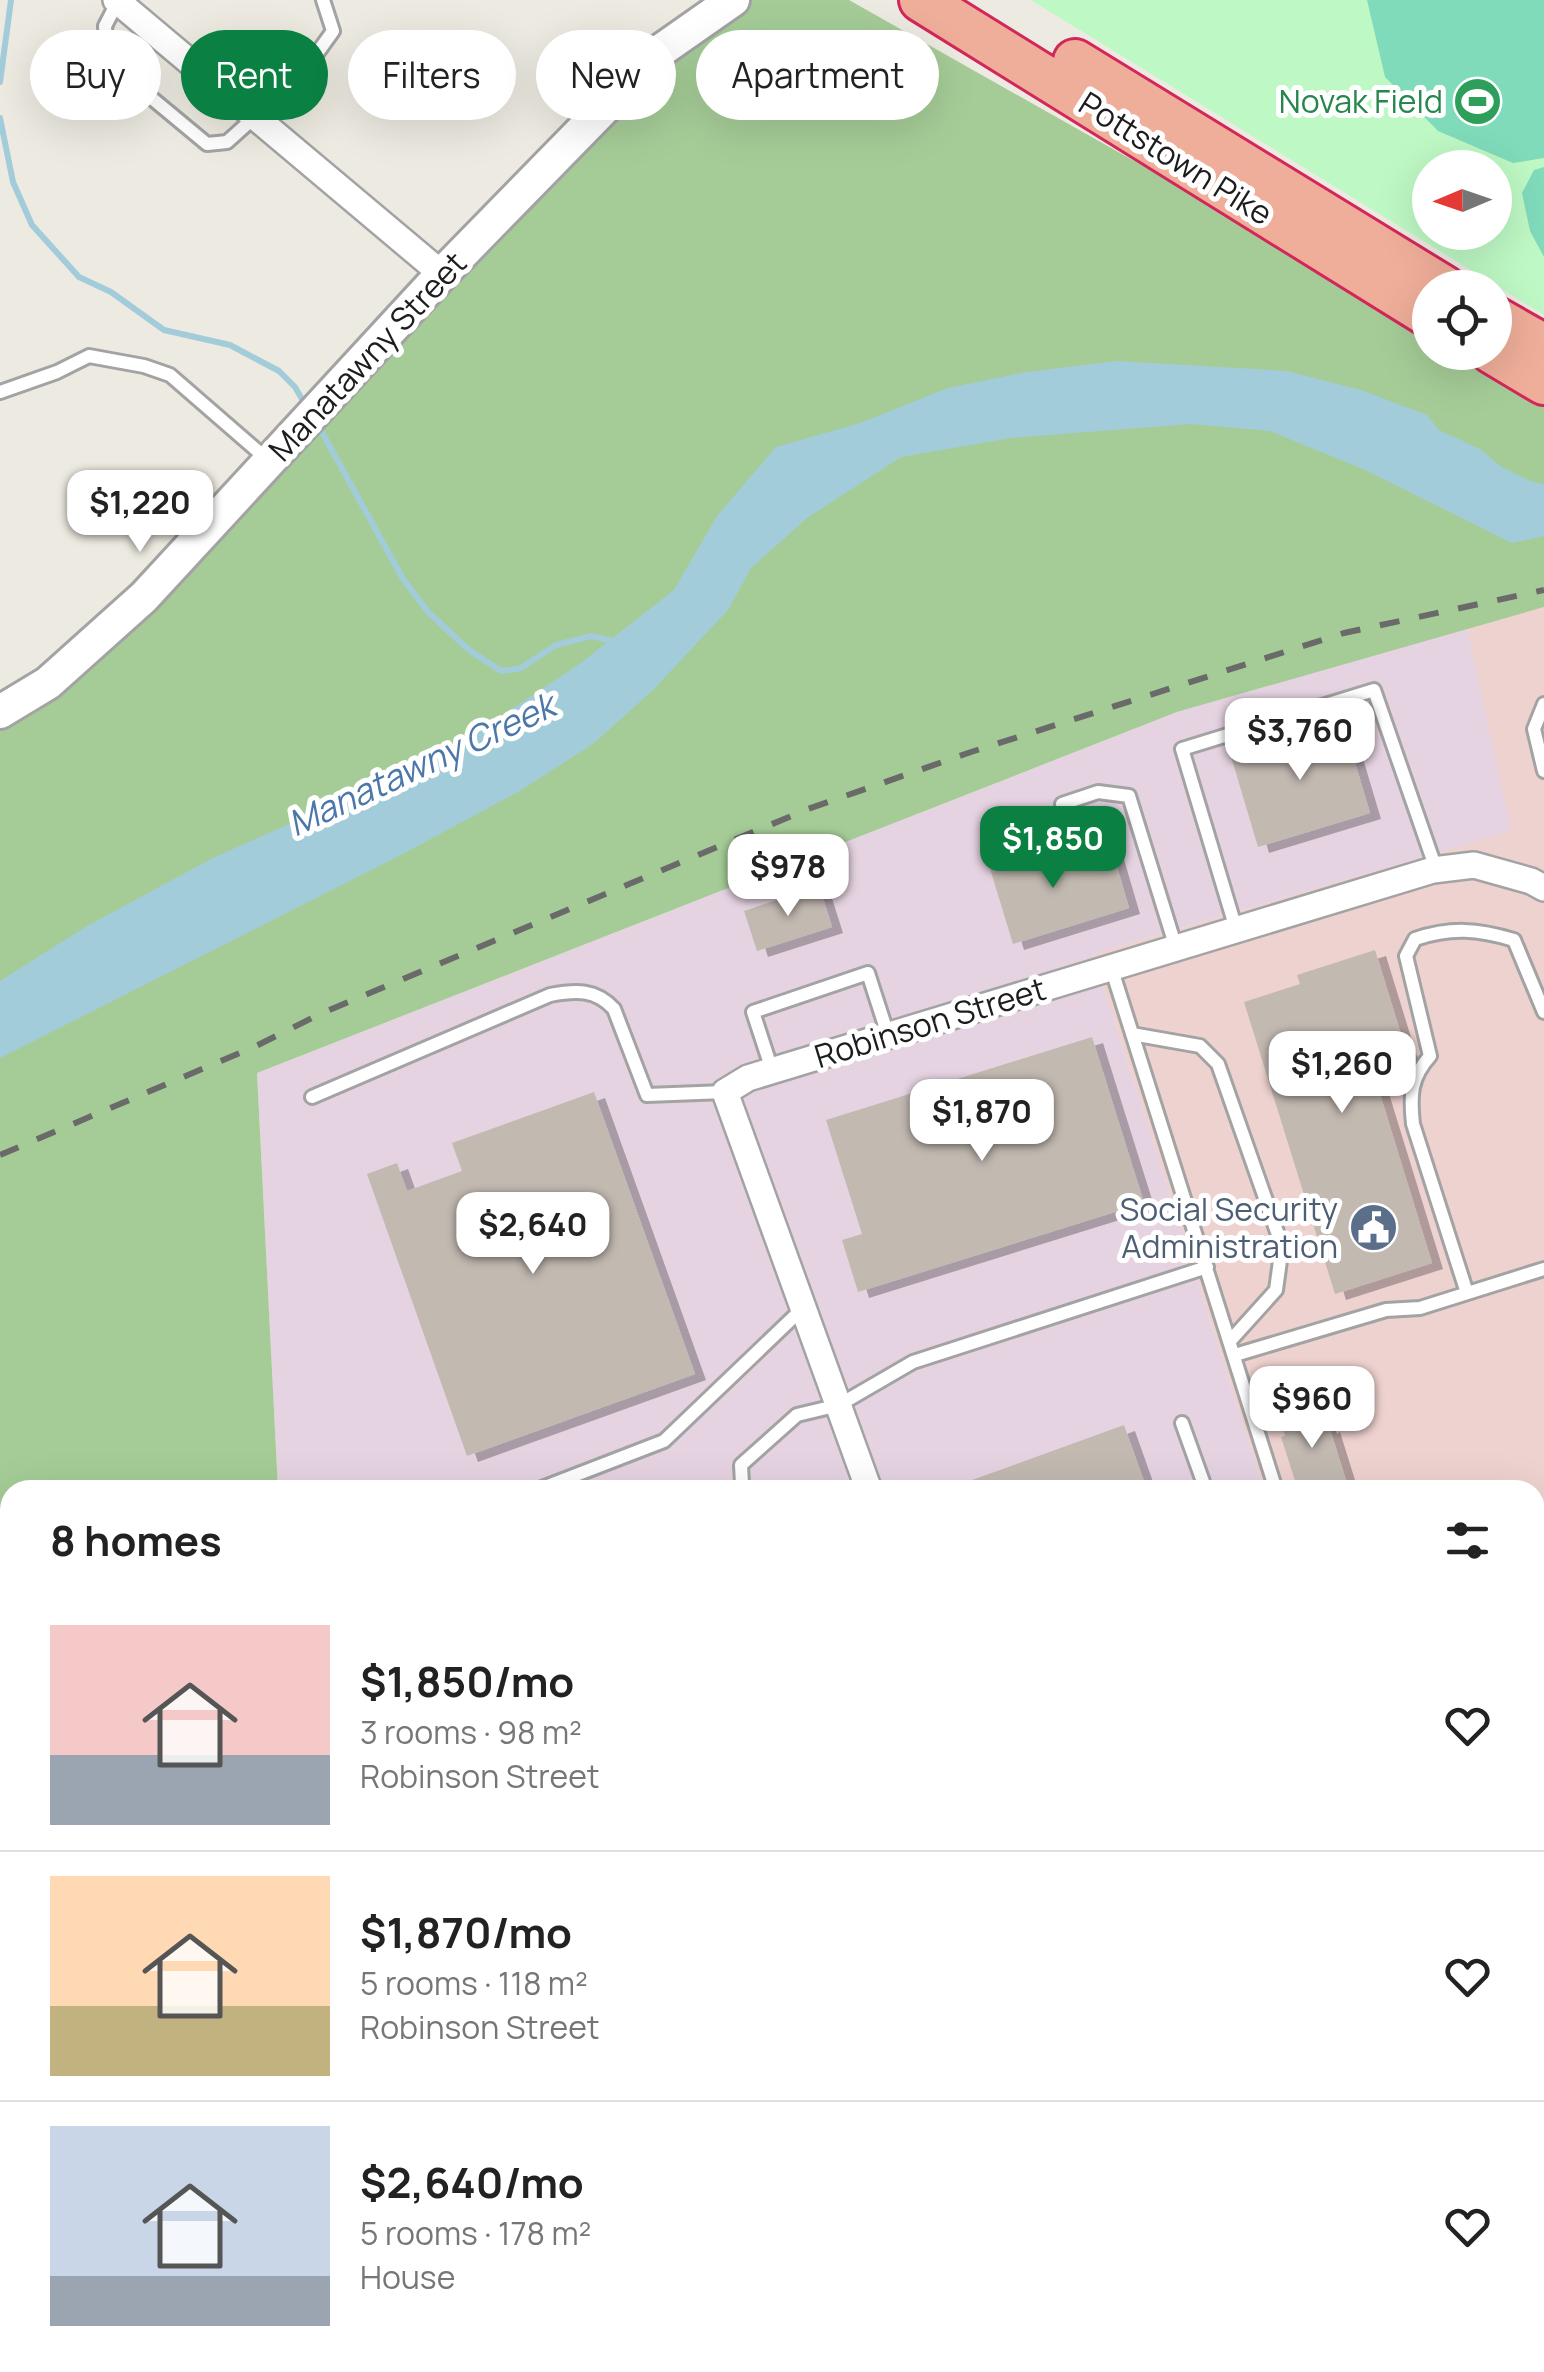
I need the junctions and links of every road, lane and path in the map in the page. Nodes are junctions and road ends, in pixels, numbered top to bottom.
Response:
1 (323, 0) edge
2 (733, 0) edge
3 (921, 0) edge
4 (976, 0) edge
5 (117, 1) edge
6 (328, 38) edge
7 (181, 53) edge
8 (257, 120) edge
9 (262, 120) edge
10 (1416, 270) edge
11 (442, 274) junction
12 (1412, 305) edge
13 (1512, 328) edge
14 (1544, 346) edge
15 (1512, 364) edge
16 (1544, 383) edge
17 (0, 392) edge
18 (270, 461) junction
19 (1544, 704) edge
20 (0, 712) edge
21 (1544, 771) edge
22 (1062, 804) dead end
23 (1436, 869) junction
24 (1544, 888) edge
25 (1236, 930) junction
26 (1176, 948) junction
27 (1111, 967) junction
28 (1544, 1012) edge
29 (1132, 1034) junction
30 (888, 1035) junction
31 (772, 1070) junction
32 (725, 1092) junction
33 (312, 1097) dead end
34 (1207, 1267) junction
35 (1544, 1269) edge
36 (1467, 1293) junction
37 (802, 1309) junction
38 (1232, 1348) junction
39 (838, 1405) junction
40 (1182, 1423) dead end
41 (563, 1480) edge
42 (742, 1480) edge
43 (865, 1480) edge
44 (1202, 1480) edge
45 (1273, 1480) edge

1 - 6 lane
2 - 11 street, Manatawny Street
3 - 12 highway, Pottstown Pike
4 - 10 highway, Pottstown Pike
5 - 7 street
5 - 8 lane
9 - 11 street
11 - 18 street, Manatawny Street
13 - 14 highway
15 - 16 highway
17 - 18 lane
18 - 20 street, Manatawny Street
19 - 21 lane
22 - 26 lane
23 - 24 street, Robinson Street
23 - 25 street, Robinson Street
23 - 25 lane
25 - 26 street, Robinson Street
26 - 27 street, Robinson Street
27 - 29 lane
27 - 30 street, Robinson Street
28 - 36 lane
29 - 34 lane
29 - 38 lane
30 - 31 street, Robinson Street
30 - 31 lane
31 - 32 street, Robinson Street
32 - 33 lane
32 - 37 street
34 - 38 lane
34 - 39 lane
35 - 36 lane
36 - 38 lane
37 - 39 street
37 - 41 lane
38 - 45 lane
39 - 42 lane
39 - 43 street
40 - 44 lane

